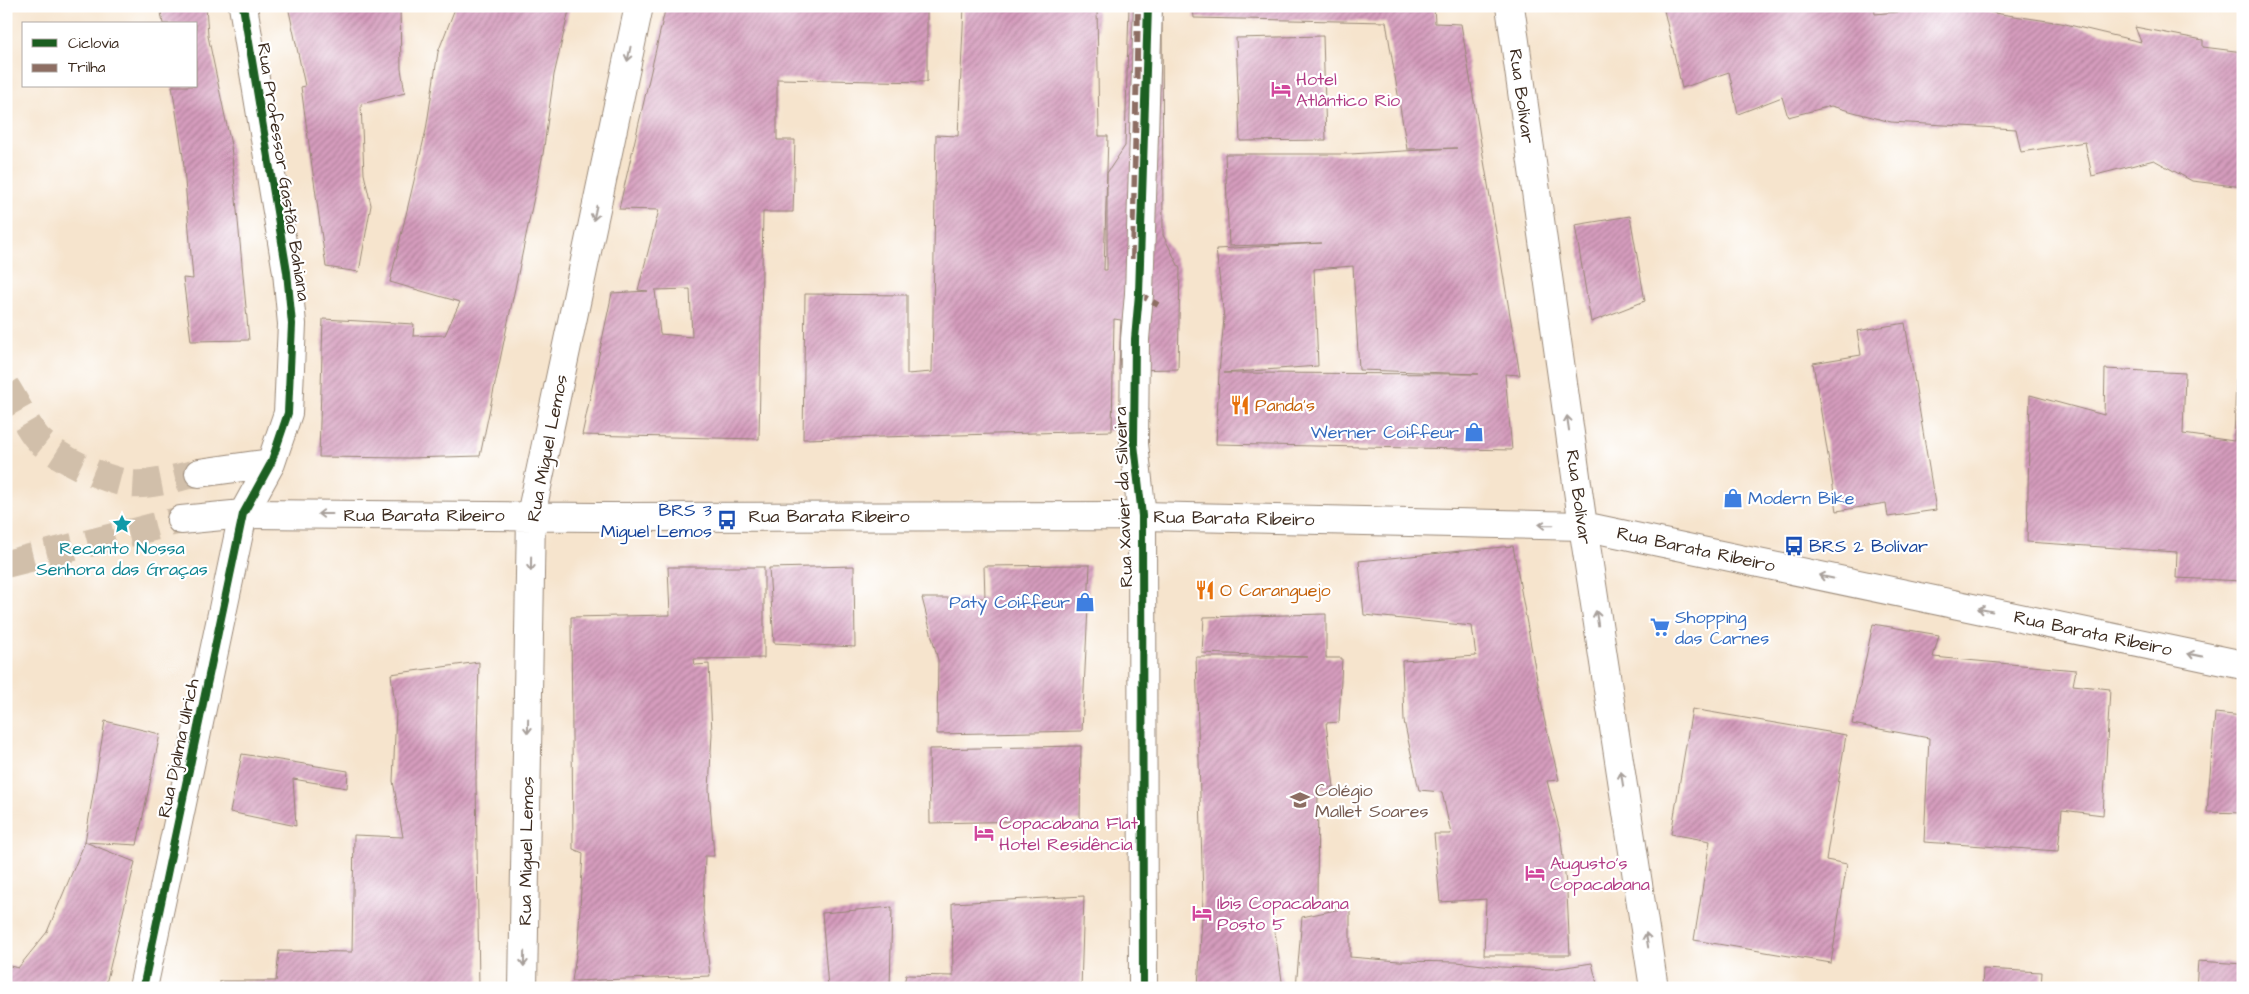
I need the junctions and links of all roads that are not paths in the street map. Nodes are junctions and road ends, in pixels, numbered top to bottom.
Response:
1 (243, 6) edge
2 (639, 6) edge
3 (1148, 6) edge
4 (1510, 6) edge
5 (271, 463) junction
6 (199, 473) tunnel mouth
7 (243, 514) junction
8 (532, 515) junction
9 (1142, 516) junction
10 (181, 520) tunnel mouth
11 (1583, 526) junction
12 (2243, 665) edge
13 (143, 988) edge
14 (523, 988) edge
15 (1143, 988) edge
16 (1654, 988) edge

1 - 5 main road, Rua Professor Gastão Bahiana
2 -> 8 main road, Rua Miguel Lemos
3 - 9 main road, Rua Xavier da Silveira
11 -> 4 main road, Rua Bolívar
5 - 6 main road
5 - 7 main road, Rua Professor Gastão Bahiana
8 -> 7 main road, Rua Barata Ribeiro
7 - 10 main road, Rua Barata Ribeiro
7 - 13 main road, Rua Djalma Ulrich
8 - 9 main road, Rua Barata Ribeiro
8 -> 14 main road, Rua Miguel Lemos
11 -> 9 main road, Rua Barata Ribeiro
9 - 15 main road, Rua Xavier da Silveira
12 -> 11 main road, Rua Barata Ribeiro
16 -> 11 main road, Rua Bolívar

